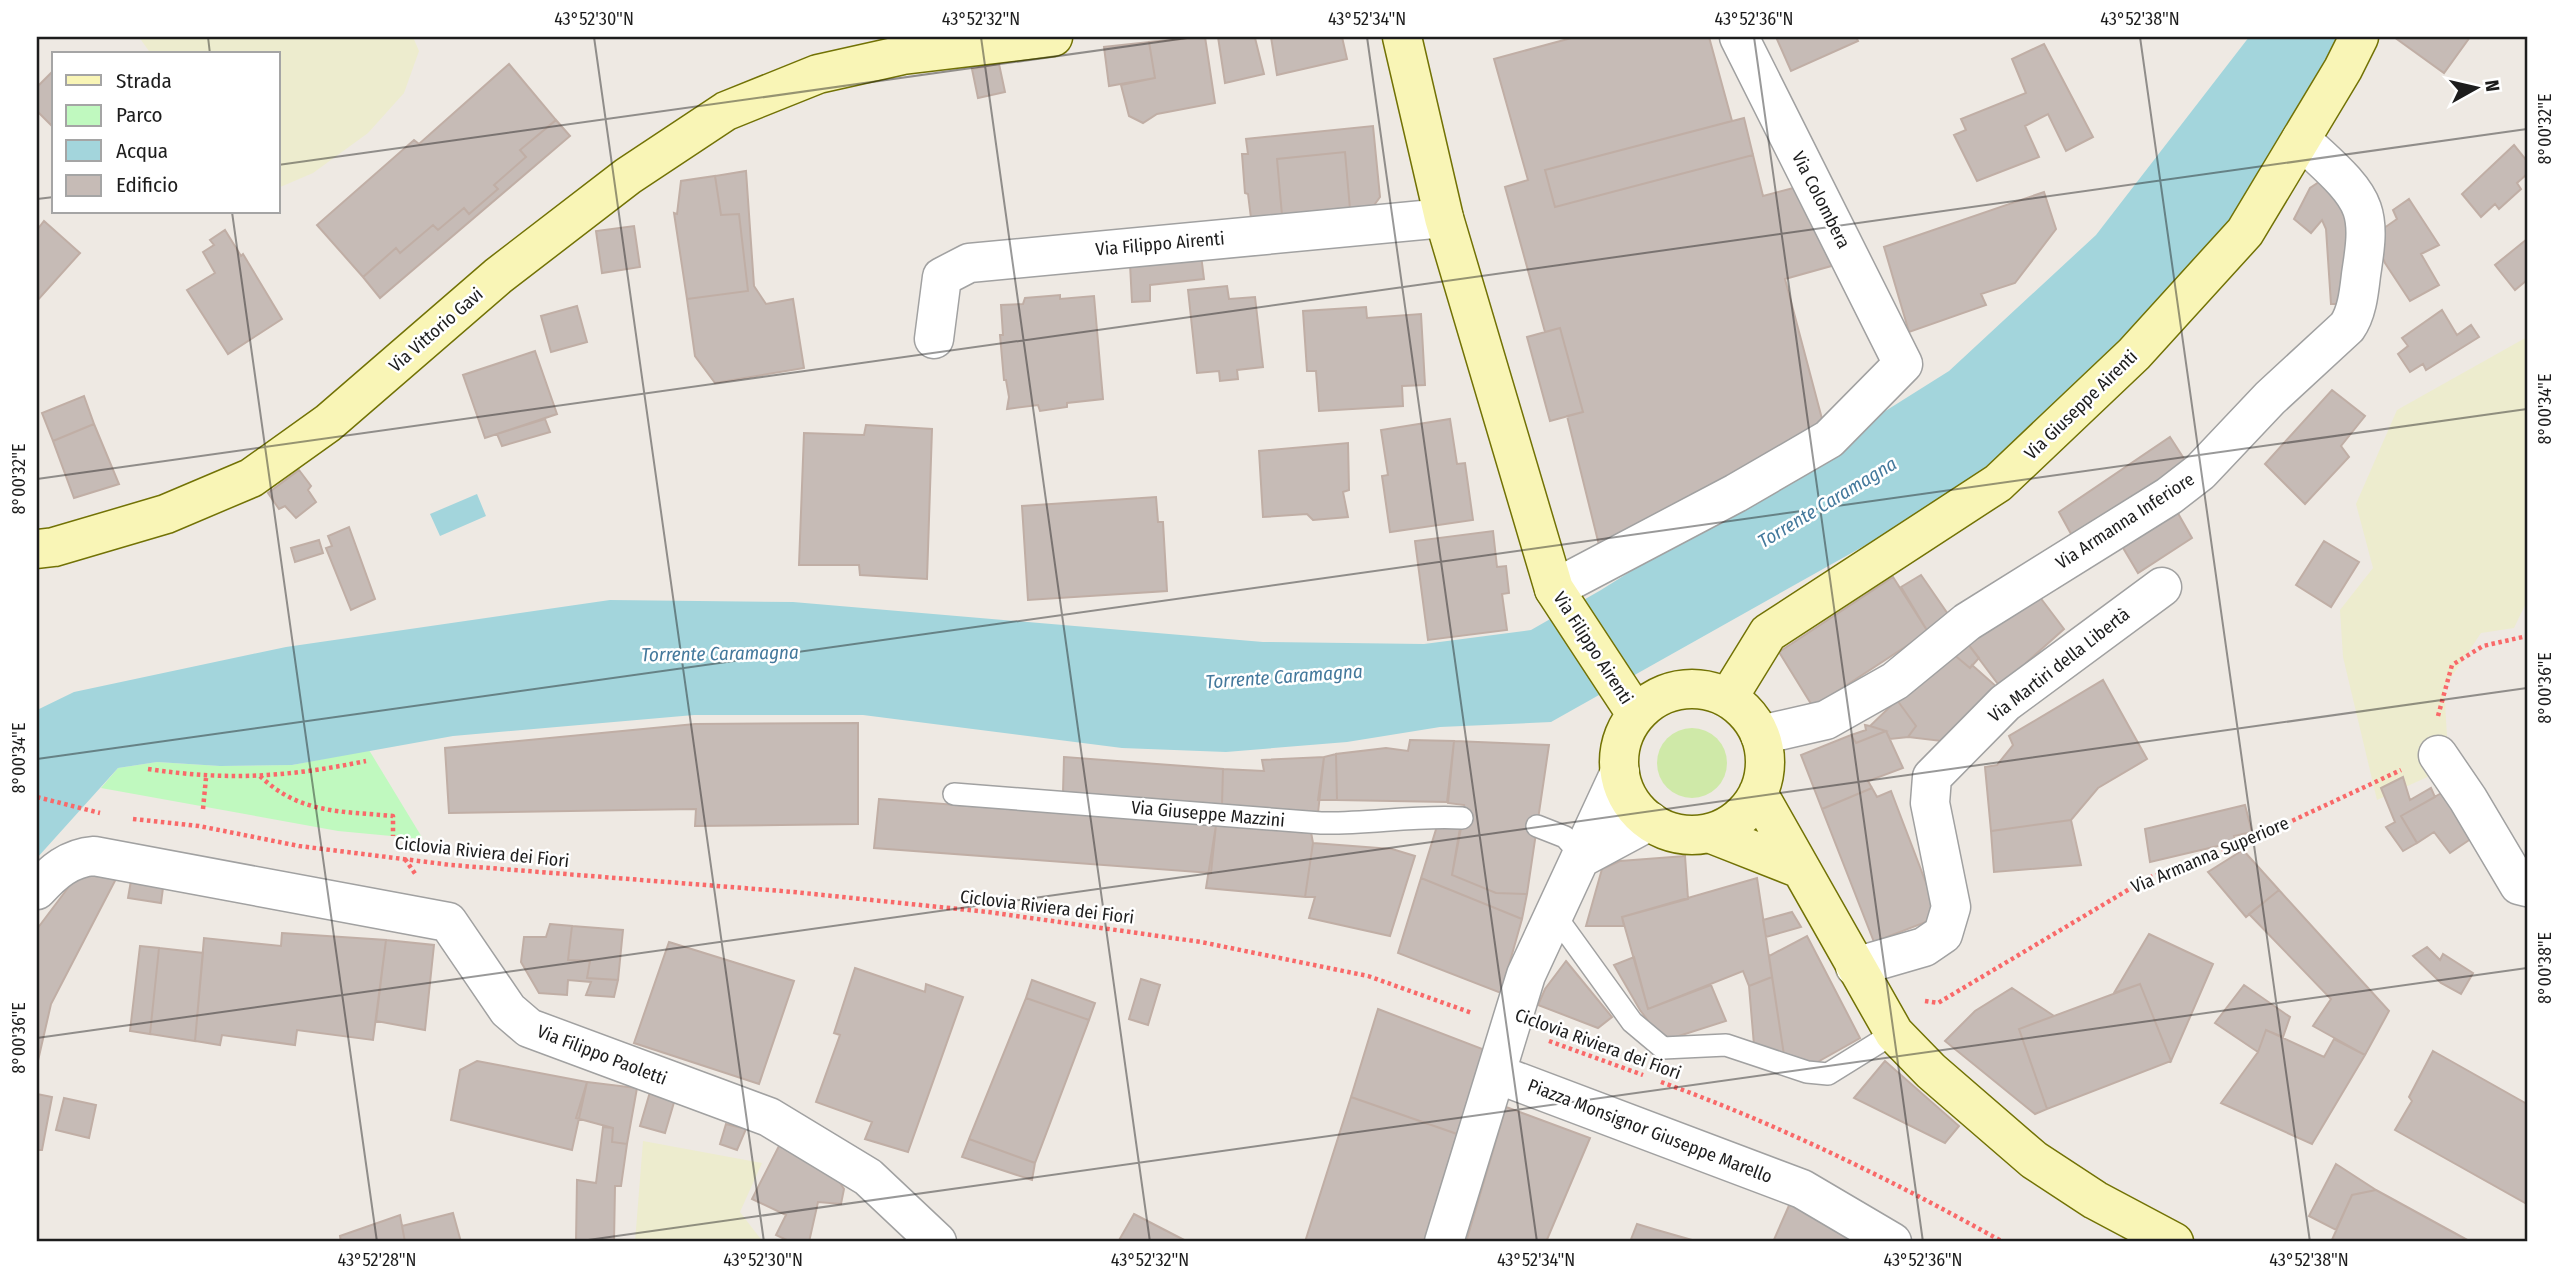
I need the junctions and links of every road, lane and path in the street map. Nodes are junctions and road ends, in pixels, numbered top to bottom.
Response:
1 (1052, 37) edge
2 (1402, 37) edge
3 (1739, 37) edge
4 (2359, 37) edge
5 (895, 46) edge
6 (2301, 139) junction
7 (1444, 218) junction
8 (934, 339) dead end
9 (37, 549) edge
10 (2162, 587) dead end
11 (1554, 589) junction
12 (2527, 636) edge
13 (1728, 698) junction
14 (1630, 705) junction
15 (1760, 735) junction
16 (2438, 755) junction
17 (366, 761) dead end
18 (148, 769) dead end
19 (1620, 772) junction
20 (259, 775) junction
21 (206, 778) junction
22 (1758, 793) junction
23 (954, 794) dead end
24 (37, 797) edge
25 (203, 810) dead end
26 (112, 816) dead end
27 (124, 818) dead end
28 (1462, 818) dead end
29 (1650, 821) junction
30 (1537, 826) dead end
31 (1709, 833) junction
32 (393, 836) dead end
33 (1583, 857) junction
34 (1798, 868) junction
35 (2527, 887) edge
36 (37, 890) edge
37 (1554, 914) junction
38 (1855, 967) junction
39 (1990, 971) dead end
40 (1510, 1027) junction
41 (1894, 1033) junction
42 (1497, 1074) junction
43 (937, 1242) edge
44 (1444, 1242) edge
45 (1892, 1242) edge
46 (2003, 1242) edge
47 (2174, 1242) edge

1 - 5 main road
2 - 7 main road, Via Filippo Airenti
3 - 11 street, Via Colombera
4 - 6 main road, Via Giuseppe Airenti
5 - 9 main road, Via Vittorio Gavi
6 - 13 main road, Via Giuseppe Airenti
6 - 15 street, Via Armanna Inferiore
7 - 8 street, Via Filippo Airenti
7 - 11 main road, Via Filippo Airenti
10 - 38 street, Via Martiri della Libertà
11 - 14 main road, Via Filippo Airenti
12 - 16 path
13 - 14 main road
13 - 15 main road
14 - 19 main road
15 - 22 main road
16 - 35 street
16 - 39 path, Via Armanna Superiore
17 - 20 path
18 - 21 path
19 - 29 main road
19 - 33 street
20 - 21 path
20 - 32 path
21 - 25 path
22 - 31 main road
22 - 34 main road
23 - 28 lane, Via Giuseppe Mazzini
24 - 26 path
27 - 40 path, Ciclovia Riviera dei Fiori
29 - 31 main road
29 - 33 street
30 - 33 lane
31 - 34 main road
33 - 37 street
34 - 38 main road
36 - 43 street, Via Filippo Paoletti
37 - 40 street
37 - 41 lane
38 - 41 main road
40 - 42 street
40 - 46 path, Ciclovia Riviera dei Fiori
41 - 47 main road
42 - 44 street
42 - 45 street, Piazza Monsignor Giuseppe Marello

